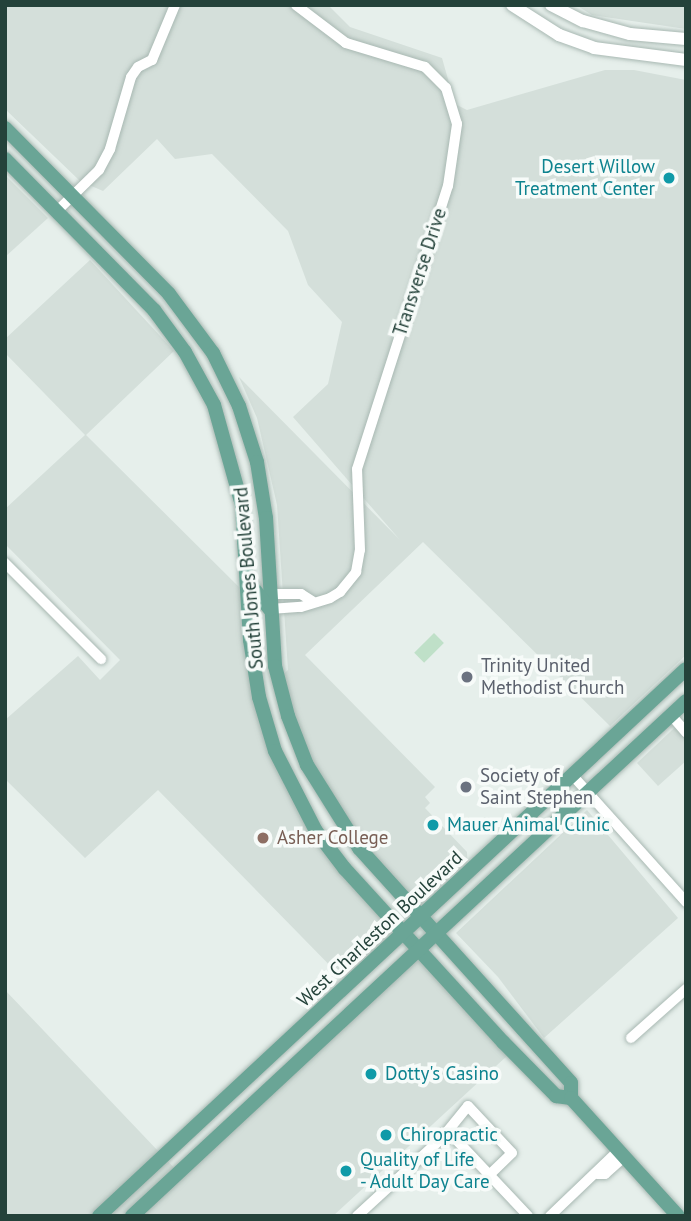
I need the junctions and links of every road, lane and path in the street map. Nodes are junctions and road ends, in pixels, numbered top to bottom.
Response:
1 (175, 5) edge
2 (296, 5) edge
3 (512, 5) edge
4 (551, 5) edge
5 (570, 16) junction
6 (559, 35) junction
7 (686, 39) edge
8 (686, 60) edge
9 (5, 128) edge
10 (5, 159) edge
11 (73, 196) junction
12 (57, 211) junction
13 (205, 340) junction
14 (185, 352) junction
15 (5, 563) edge
16 (247, 580) junction
17 (270, 601) junction
18 (312, 601) junction
19 (248, 603) junction
20 (271, 627) junction
21 (101, 659) dead end
22 (686, 669) edge
23 (670, 684) junction
24 (686, 701) edge
25 (671, 715) junction
26 (686, 732) edge
27 (646, 738) junction
28 (574, 777) junction
29 (588, 793) junction
30 (686, 902) edge
31 (422, 915) junction
32 (403, 933) junction
33 (439, 934) junction
34 (420, 951) junction
35 (686, 989) edge
36 (631, 1038) dead end
37 (571, 1098) junction
38 (448, 1131) junction
39 (622, 1153) junction
40 (153, 1167) junction
41 (490, 1174) junction
42 (168, 1184) junction
43 (99, 1216) edge
44 (132, 1216) edge
45 (357, 1216) edge
46 (528, 1216) edge
47 (550, 1216) edge
48 (678, 1216) edge

1 - 11 street
2 - 18 street, Transverse Drive
3 - 6 street
4 - 5 street
5 - 6 street
5 - 7 street
6 - 8 street
9 - 11 main road, South Jones Boulevard
10 - 12 main road, South Jones Boulevard
11 - 12 street
11 - 13 main road, South Jones Boulevard
12 - 14 main road, South Jones Boulevard
13 - 14 main road
13 - 17 main road, South Jones Boulevard
14 - 16 main road, South Jones Boulevard
15 - 21 street
16 - 17 main road
16 - 19 main road, South Jones Boulevard
17 - 18 street, Transverse Drive
17 - 18 street
17 - 20 main road, South Jones Boulevard
19 - 20 main road
19 - 32 main road, South Jones Boulevard
20 - 31 main road, South Jones Boulevard
22 - 23 main road, West Charleston Boulevard
23 - 27 main road
23 - 28 main road, West Charleston Boulevard
24 - 25 main road
25 - 26 street
25 - 27 main road
27 - 29 main road
28 - 29 street
28 - 31 main road, West Charleston Boulevard
29 - 30 street
29 - 33 main road
31 - 32 main road, West Charleston Boulevard
31 - 33 main road, South Jones Boulevard
32 - 34 main road, South Jones Boulevard
32 - 40 main road, West Charleston Boulevard
33 - 34 main road
33 - 37 main road, South Jones Boulevard
34 - 37 main road, South Jones Boulevard
34 - 42 main road
35 - 36 street
37 - 39 main road, South Jones Boulevard
38 - 41 street
38 - 41 street
38 - 45 street
39 - 47 street
39 - 48 main road, South Jones Boulevard
40 - 42 main road
40 - 43 main road, West Charleston Boulevard
41 - 46 street
42 - 44 main road

